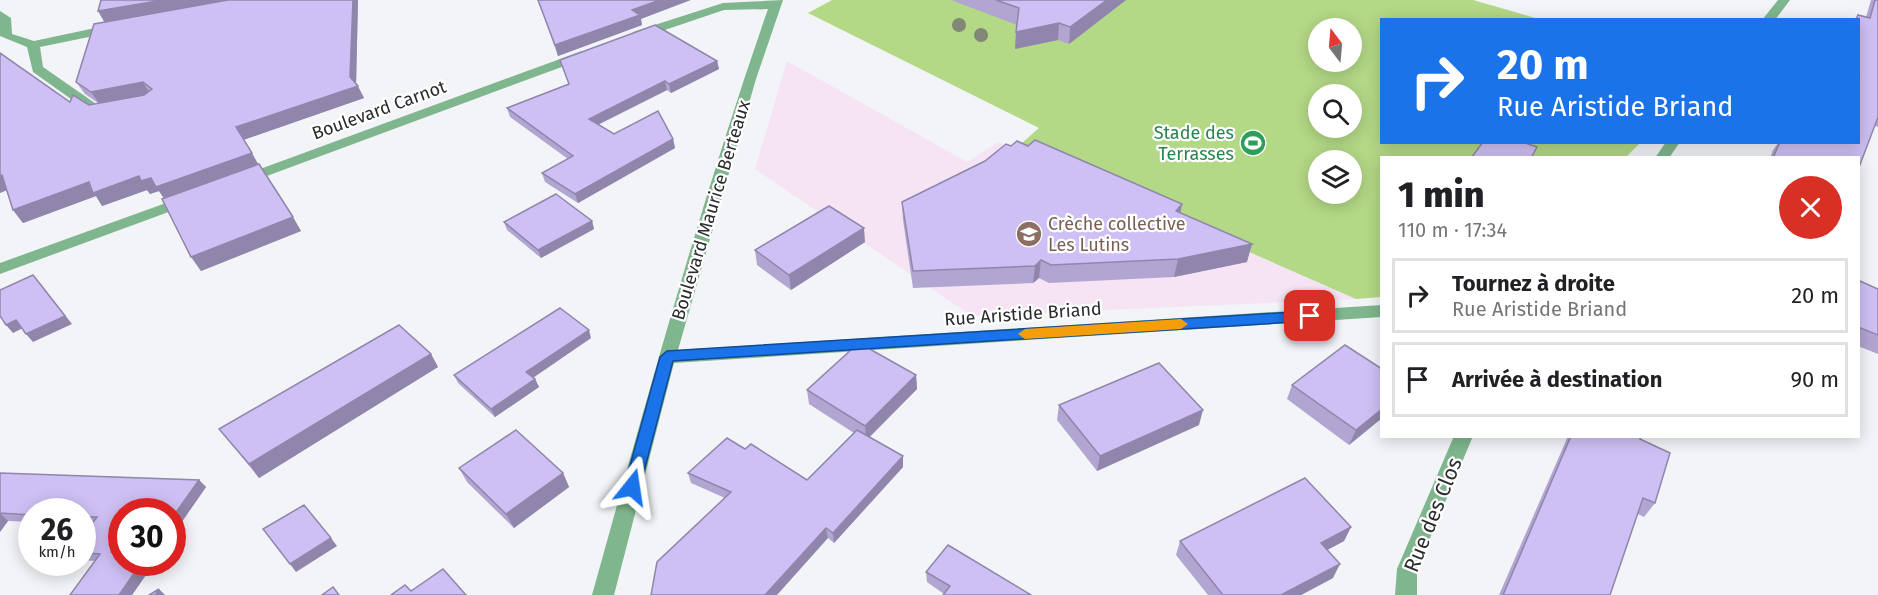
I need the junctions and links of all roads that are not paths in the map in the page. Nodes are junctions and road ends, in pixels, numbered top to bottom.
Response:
1 (1784, 0) edge
2 (777, 2) edge
3 (0, 15) edge
4 (1770, 18) edge
5 (130, 26) edge
6 (625, 39) edge
7 (33, 45) junction
8 (592, 51) edge
9 (108, 109) edge
10 (232, 183) edge
11 (199, 196) edge
12 (0, 269) edge
13 (1380, 311) edge
14 (667, 357) junction
15 (1463, 438) edge
16 (603, 595) edge
17 (1406, 595) edge

1 - 4 street
2 - 6 street
2 - 14 street, Boulevard Maurice Berteaux
3 - 7 street
5 - 7 street
7 - 9 street
8 - 10 street, Boulevard Carnot
11 - 12 street
13 - 14 street, Rue Aristide Briand
14 - 16 street, Boulevard Maurice Berteaux
15 - 17 street, Rue des Clos

